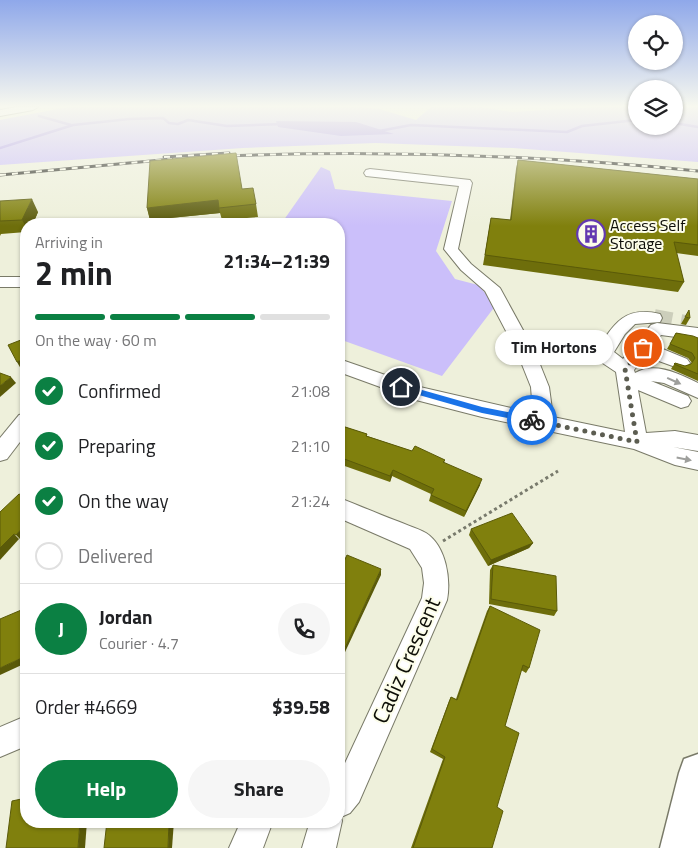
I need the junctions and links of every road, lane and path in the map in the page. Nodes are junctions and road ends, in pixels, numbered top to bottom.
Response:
1 (370, 173) dead end
2 (0, 282) edge
3 (20, 282) edge
4 (654, 318) tunnel mouth
5 (694, 328) edge
6 (643, 348) junction
7 (681, 363) edge
8 (345, 367) edge
9 (625, 369) junction
10 (628, 389) junction
11 (698, 392) edge
12 (689, 402) edge
13 (544, 422) junction
14 (20, 428) edge
15 (637, 442) junction
16 (698, 443) edge
17 (0, 453) edge
18 (698, 461) edge
19 (558, 471) dead end
20 (345, 511) edge
21 (427, 551) junction
22 (20, 734) edge
23 (0, 742) edge
24 (698, 773) edge
25 (345, 795) edge
26 (254, 828) edge
27 (324, 828) edge
28 (246, 848) edge
29 (319, 848) edge
30 (680, 848) edge

1 - 13 street
2 - 3 street
4 - 9 street
5 - 6 street
6 - 7 street
6 - 9 street
8 - 13 street
9 - 10 street
10 - 12 street
10 - 15 street
12 -> 11 street
13 - 15 street
14 - 17 street
15 - 16 street
15 -> 18 street
19 - 21 path
20 - 21 street
21 - 25 street, Cadiz Crescent
22 - 23 street
24 - 30 main road
26 - 28 street
27 - 29 street

